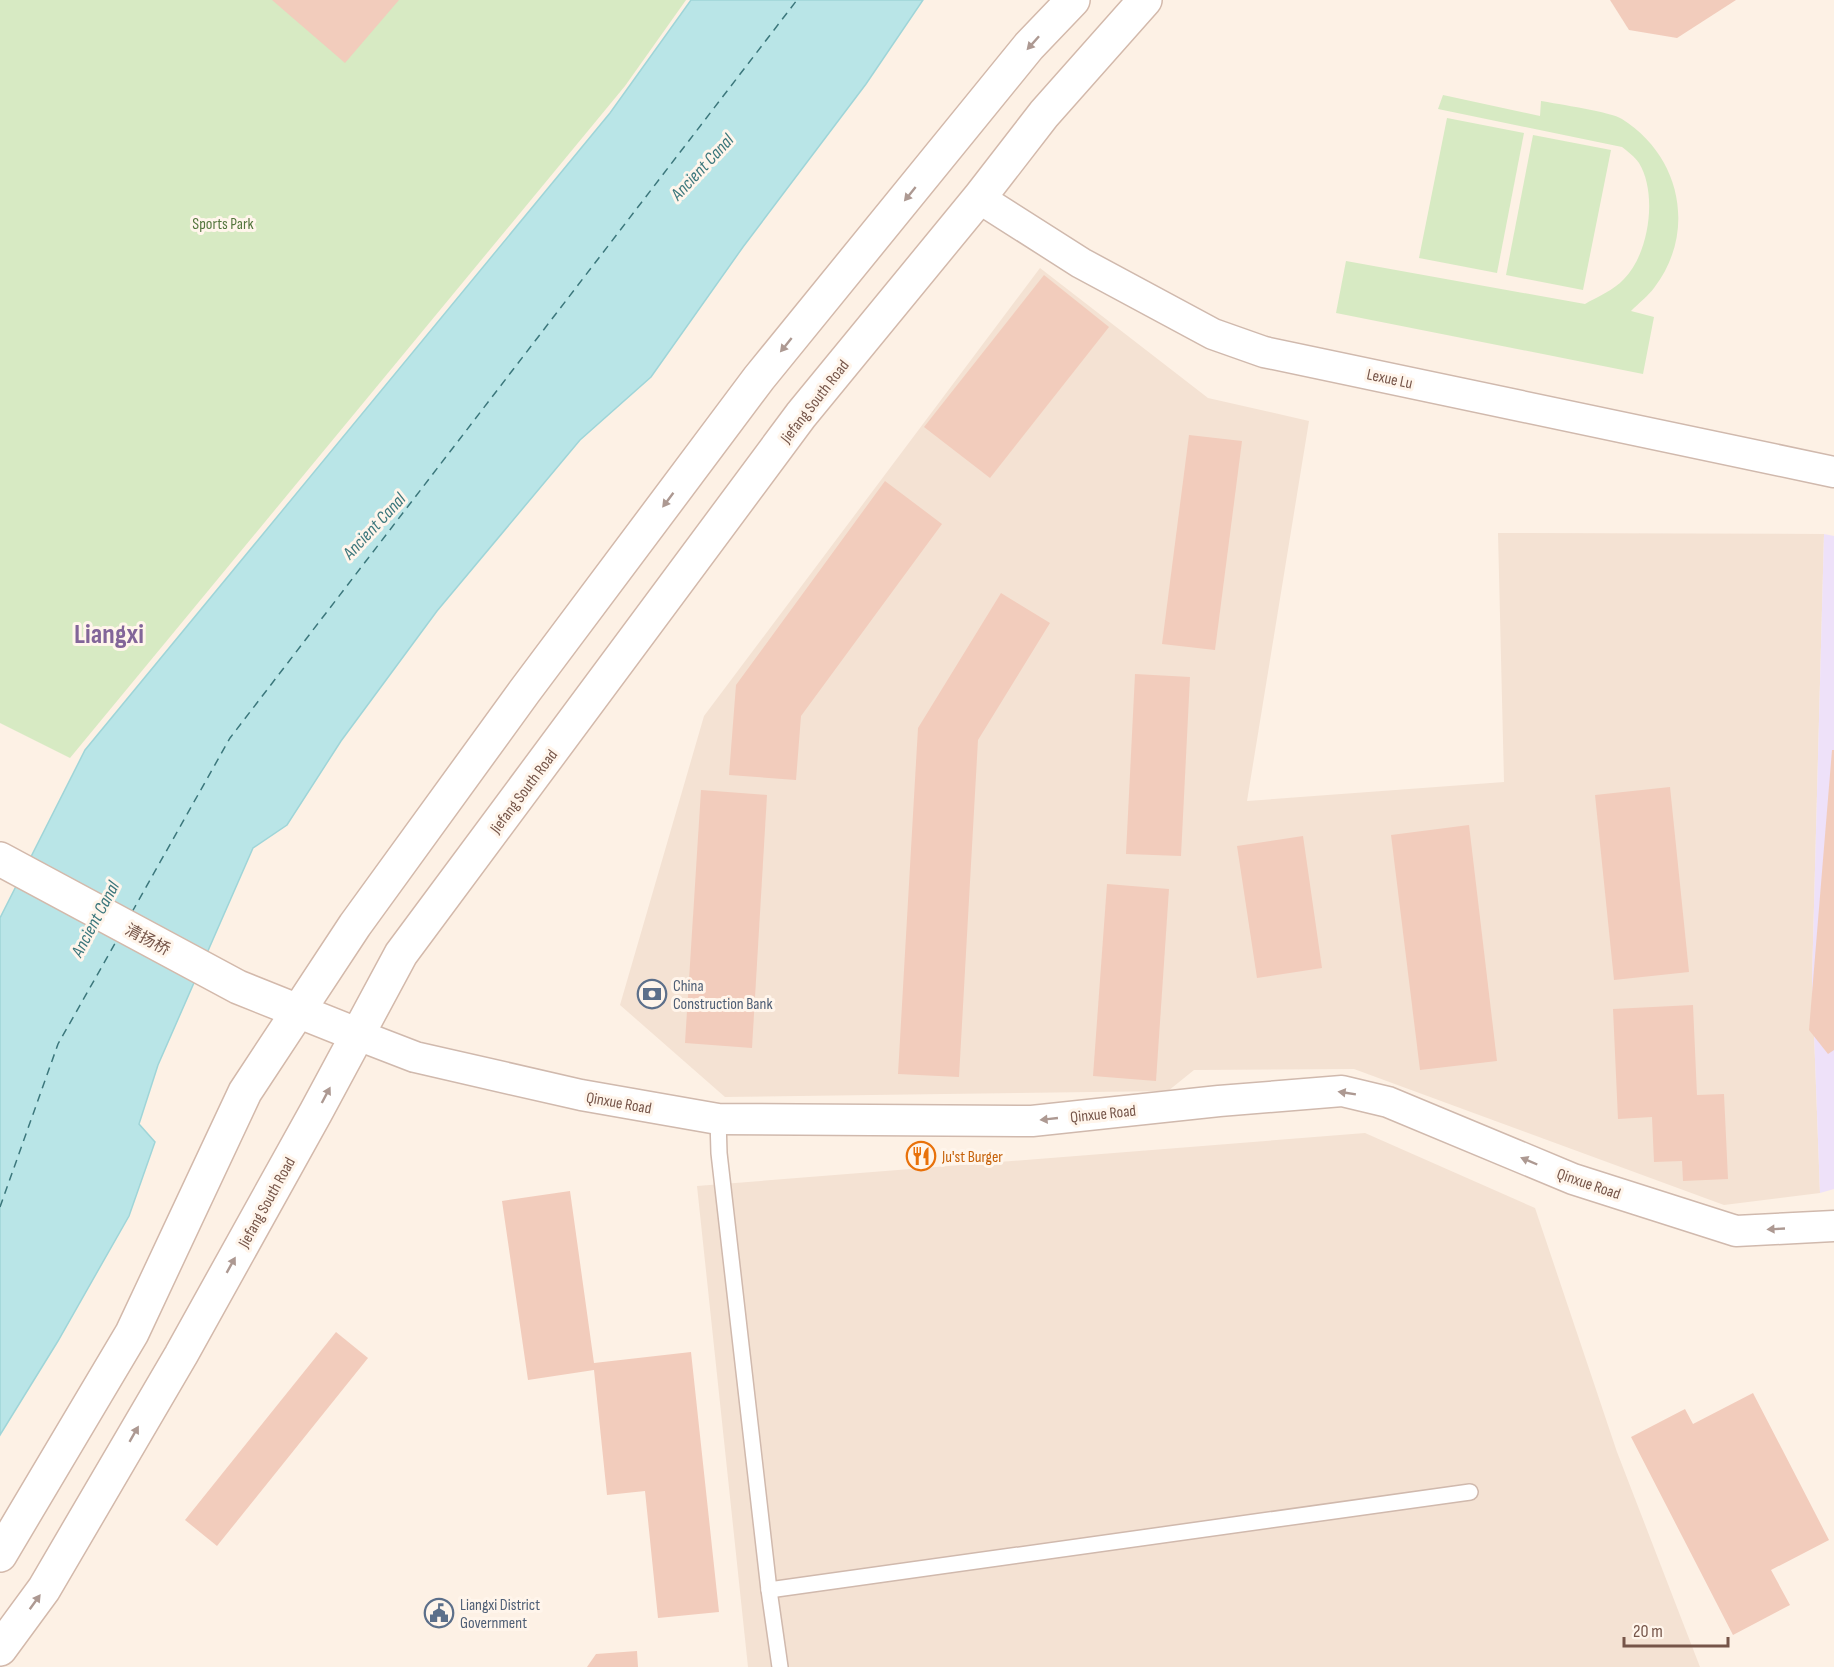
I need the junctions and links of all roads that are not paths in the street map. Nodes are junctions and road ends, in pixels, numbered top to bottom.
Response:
1 (1073, 0) edge
2 (1145, 0) edge
3 (978, 198) junction
4 (1834, 472) edge
5 (0, 860) edge
6 (298, 1011) junction
7 (358, 1035) junction
8 (718, 1119) junction
9 (1834, 1226) edge
10 (1470, 1492) dead end
11 (0, 1556) edge
12 (768, 1590) junction
13 (0, 1649) edge
14 (780, 1667) edge

1 -> 6 main road
2 - 3 main road, Jiefang South Road
3 - 4 street, Lexue Lu
3 - 7 main road, Jiefang South Road
5 - 6 main road, 清扬桥
6 - 7 main road, 清扬桥
6 - 11 main road
7 - 8 street, Qinxue Road
13 -> 7 main road, Jiefang South Road
9 -> 8 street, Qinxue Road
8 - 12 lane
10 - 12 lane
12 - 14 lane

